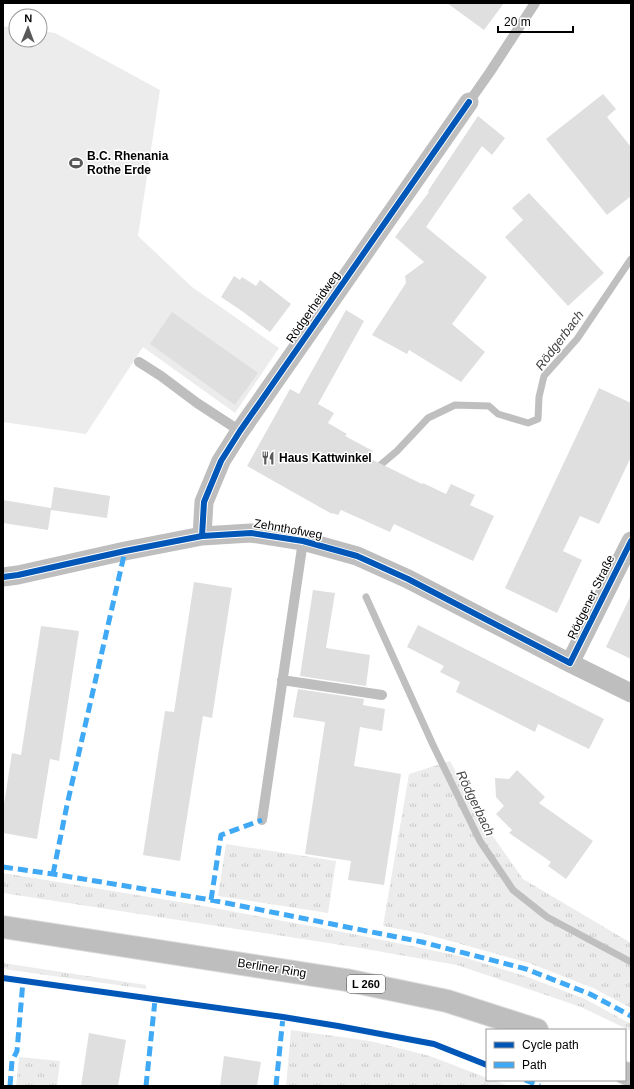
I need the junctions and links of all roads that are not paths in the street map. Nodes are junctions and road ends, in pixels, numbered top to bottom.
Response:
1 (535, 3) edge
2 (469, 102) joint
3 (139, 362) dead end
4 (240, 431) junction
5 (202, 536) junction
6 (303, 541) junction
7 (631, 541) edge
8 (3, 577) edge
9 (570, 664) junction
10 (282, 680) junction
11 (631, 693) edge
12 (382, 695) dead end
13 (262, 820) dead end
14 (3, 927) edge
15 (534, 1029) edge

1 - 2 lane
2 - 4 street, Rödgerheidweg
3 - 4 lane
4 - 5 street, Rödgerheidweg
5 - 6 street, Zehnthofweg
5 - 8 street, Zehnthofweg
6 - 9 street, Zehnthofweg
6 - 10 lane
7 - 9 street, Rödgener Straße
9 - 11 street, Zehnthofweg
10 - 12 lane
10 - 13 lane
14 - 15 main road, Berliner Ring / L 260

